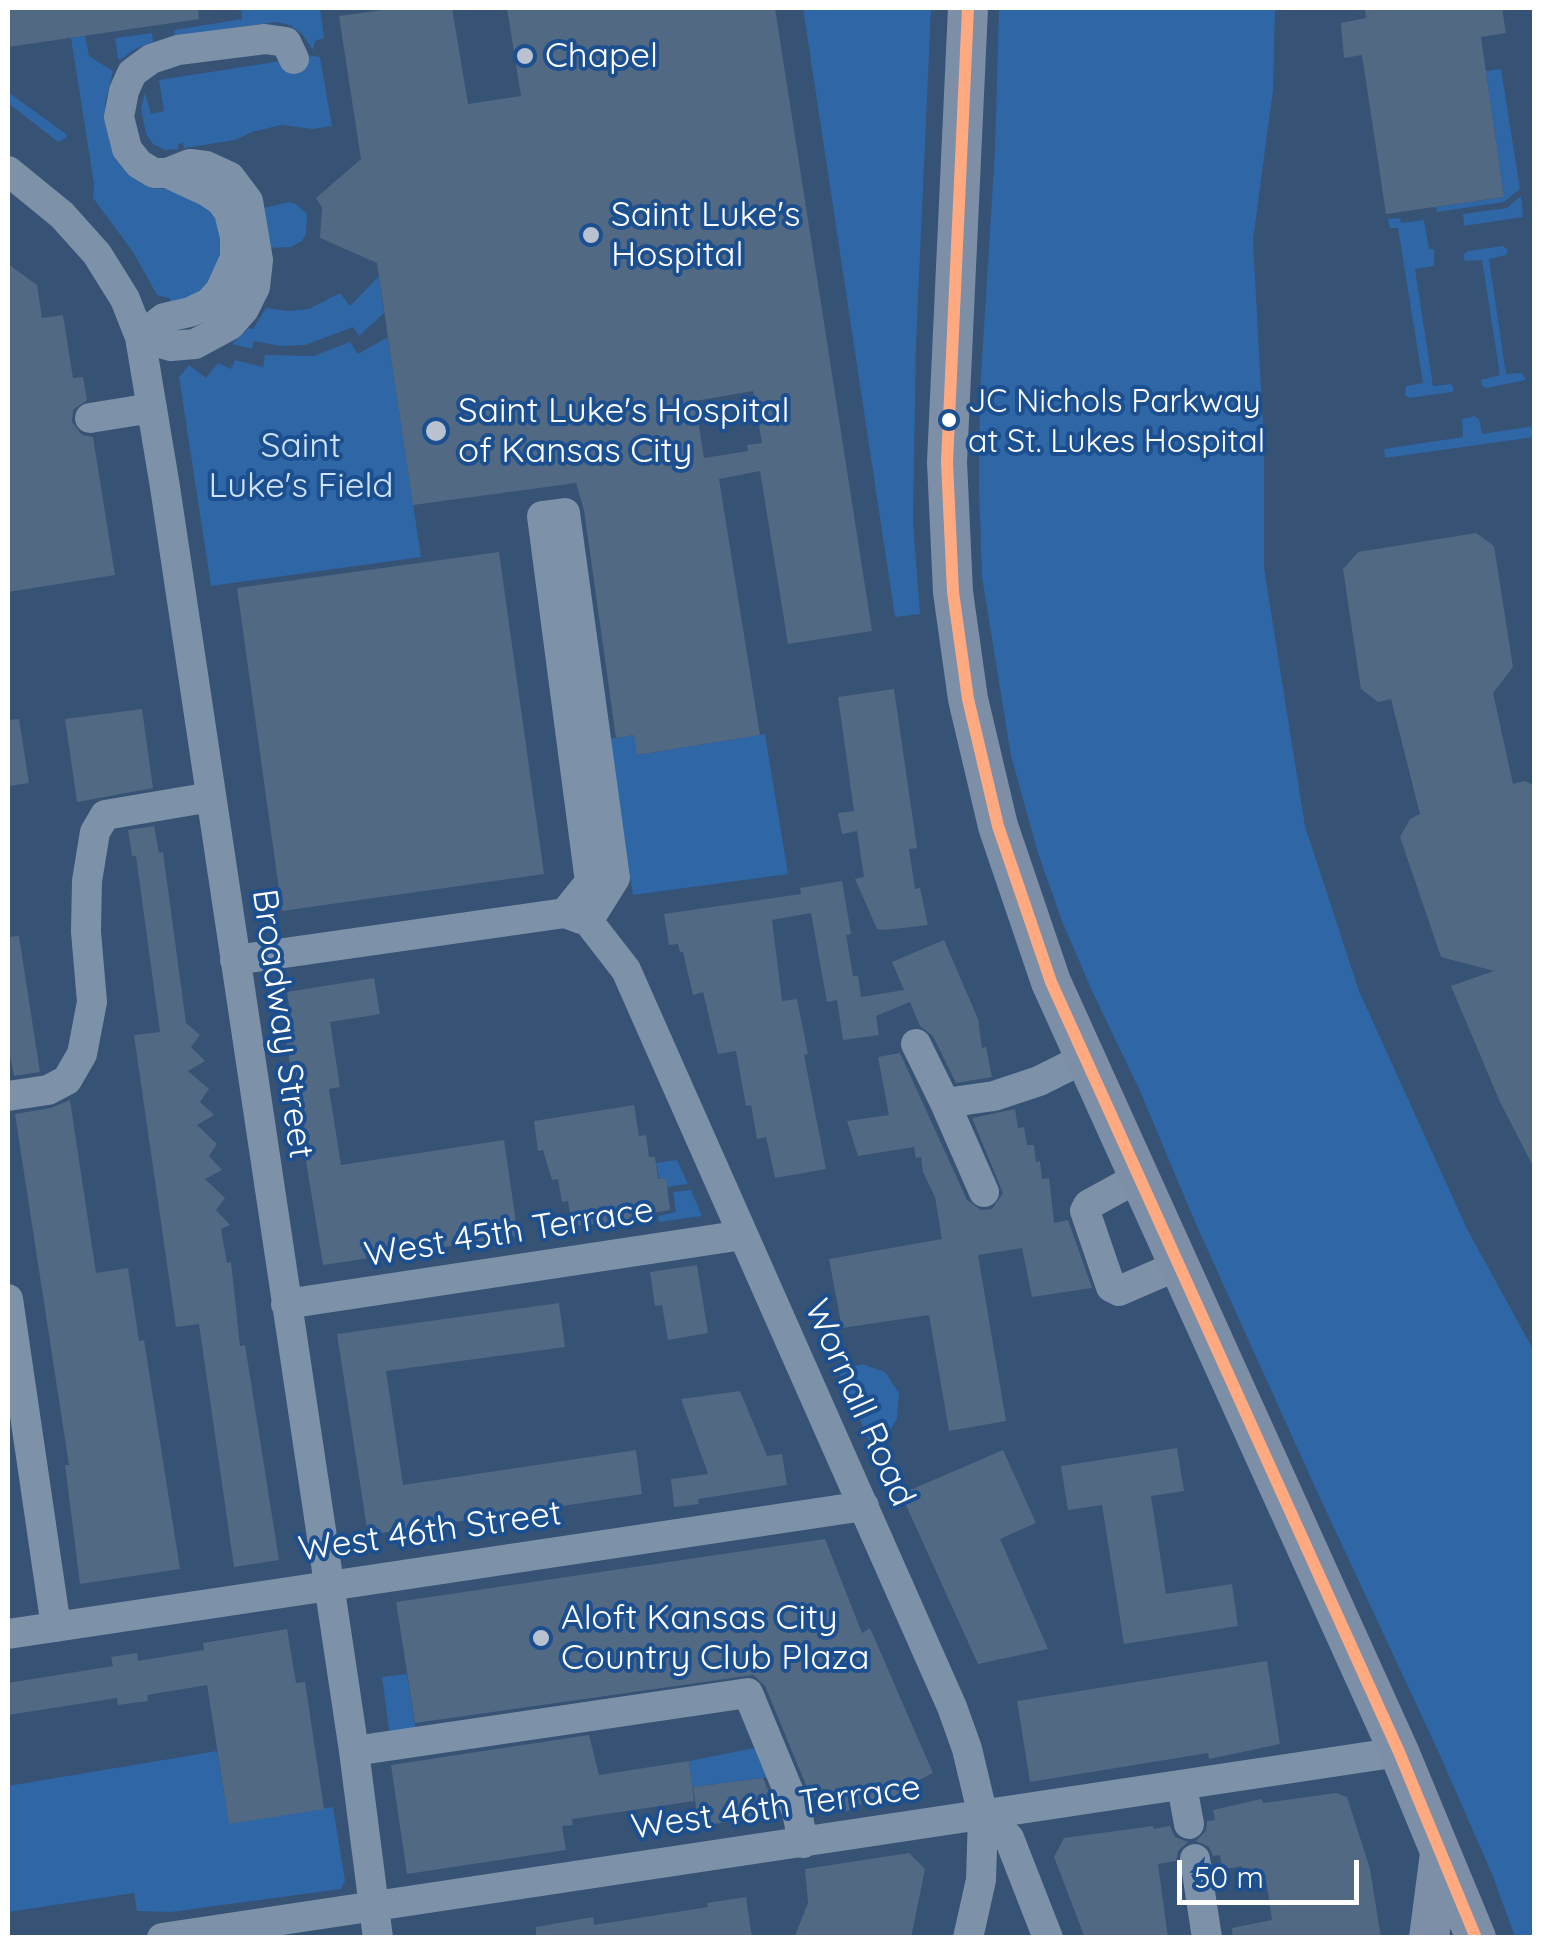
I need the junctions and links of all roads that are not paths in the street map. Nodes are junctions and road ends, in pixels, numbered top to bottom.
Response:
1 (968, 8) edge
2 (294, 59) dead end
3 (8, 171) edge
4 (140, 336) junction
5 (152, 408) junction
6 (90, 418) dead end
7 (569, 628) dead end
8 (211, 797) junction
9 (577, 917) junction
10 (235, 960) junction
11 (916, 1044) dead end
12 (1086, 1058) junction
13 (8, 1096) edge
14 (945, 1102) junction
15 (1139, 1178) junction
16 (984, 1192) dead end
17 (742, 1235) junction
18 (1179, 1265) junction
19 (8, 1299) edge
20 (286, 1304) junction
21 (864, 1506) junction
22 (329, 1585) junction
23 (56, 1627) junction
24 (8, 1634) edge
25 (354, 1751) junction
26 (1399, 1752) junction
27 (1182, 1786) junction
28 (983, 1816) junction
29 (1188, 1824) dead end
30 (803, 1843) junction
31 (1440, 1850) junction
32 (1195, 1858) dead end
33 (374, 1906) junction
34 (162, 1938) edge
35 (378, 1938) edge
36 (968, 1938) edge
37 (1048, 1938) edge
38 (1208, 1938) edge
39 (1430, 1938) edge
40 (1476, 1938) edge

1 - 12 main road
2 - 4 street
3 - 4 street, Broadway Street
4 - 5 street, Broadway Street
5 - 6 street
5 - 8 street, Broadway Street
7 - 9 street
8 - 10 street, Broadway Street
8 - 13 street
9 - 10 street
9 - 17 street, Wornall Road
10 - 20 street, Broadway Street
11 - 14 street
12 - 14 street
12 - 15 main road
14 - 16 street
15 - 18 main road
15 - 18 street
17 - 20 street, West 45th Terrace
17 - 21 street, Wornall Road
18 - 26 main road
19 - 23 street
20 - 22 street, Broadway Street
21 - 22 street, West 46th Street
21 - 28 street, Wornall Road
22 - 23 street, West 46th Street
22 - 25 street, Broadway Street
23 - 24 street, West 46th Street
25 - 30 street
25 - 33 street, Broadway Street
26 - 27 street, West 46th Terrace
26 - 31 main road
27 - 28 street, West 46th Terrace
27 - 29 street
28 - 30 street, West 46th Terrace
28 - 36 street, Wornall Road
28 - 37 street
30 - 33 street, West 46th Terrace
31 - 39 main road
31 - 40 main road
32 - 38 street
33 - 34 street, West 46th Terrace
33 - 35 street, Broadway Street

